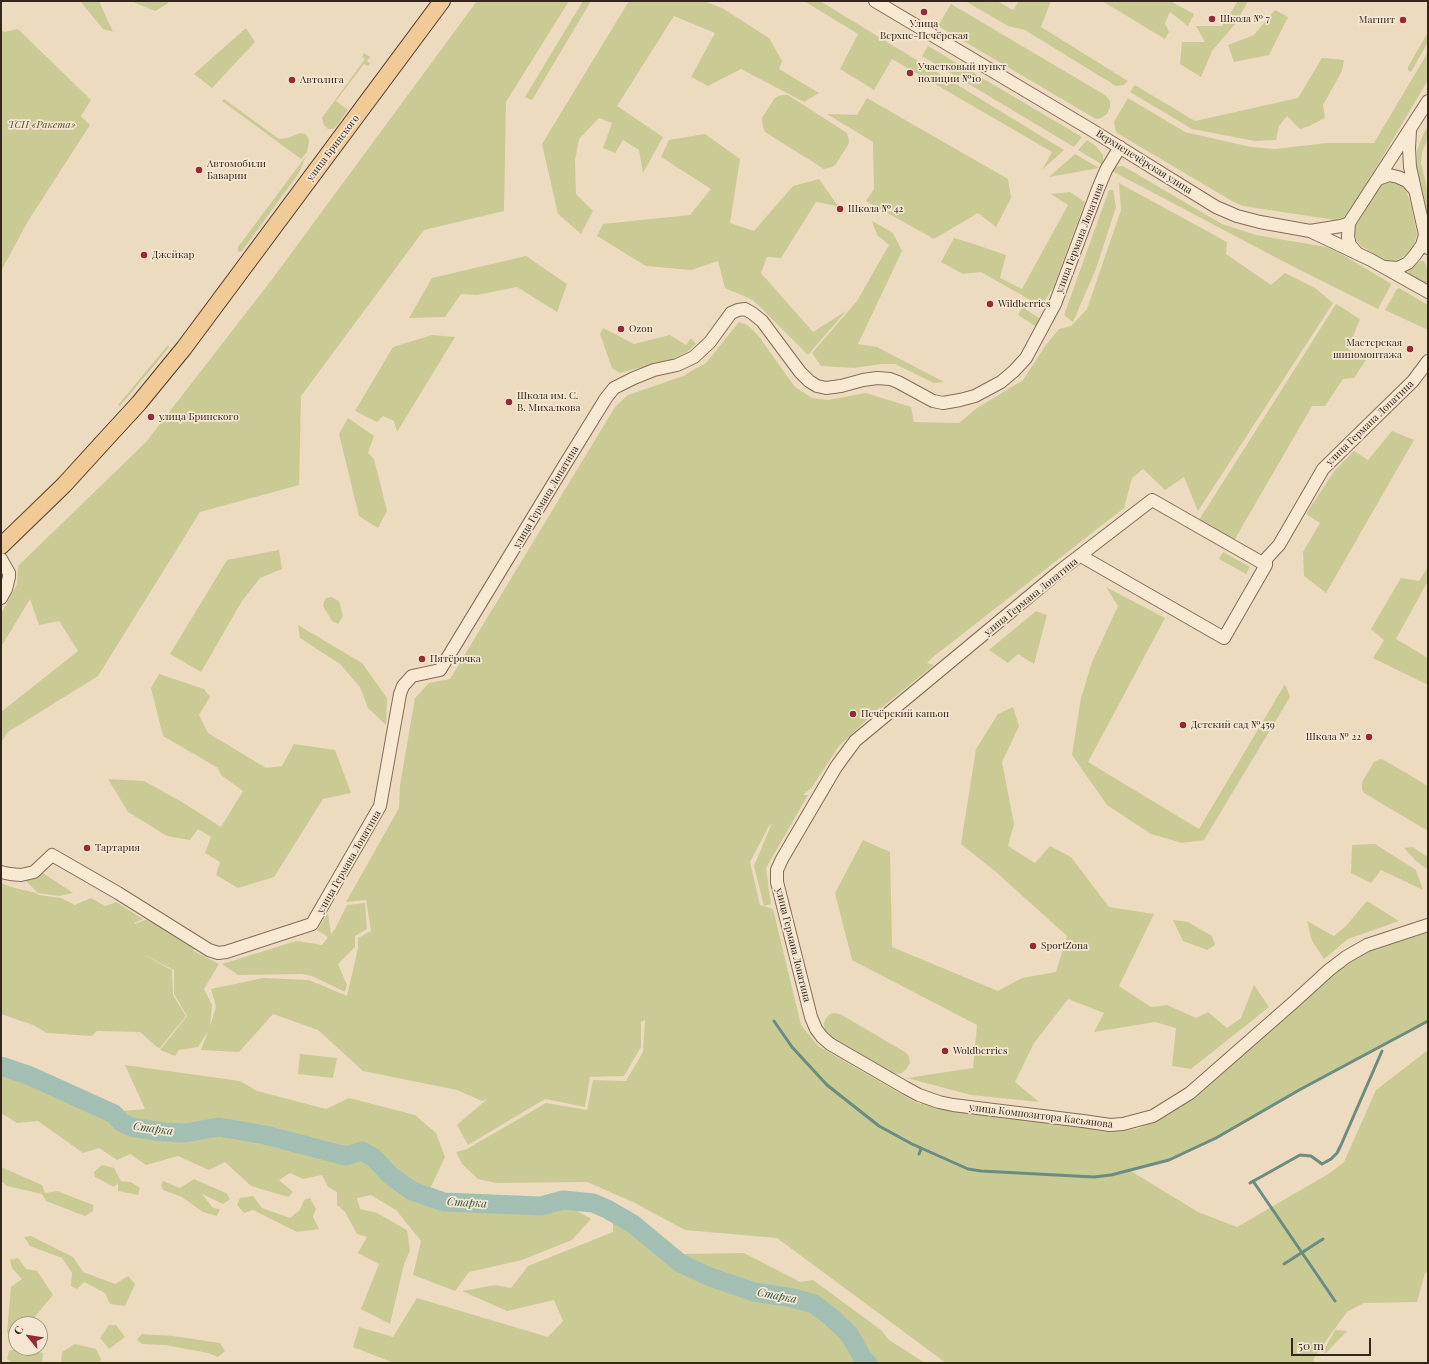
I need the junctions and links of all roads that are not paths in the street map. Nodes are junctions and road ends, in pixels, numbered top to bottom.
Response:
1 (442, 1) edge
2 (875, 1) edge
3 (1428, 101) edge
4 (1411, 129) junction
5 (1120, 147) junction
6 (1378, 179) junction
7 (1415, 190) junction
8 (1349, 223) junction
9 (1310, 231) junction
10 (1425, 235) junction
11 (1428, 248) edge
12 (1358, 254) junction
13 (1382, 266) junction
14 (1428, 292) edge
15 (1428, 361) edge
16 (1, 546) edge
17 (1081, 556) junction
18 (1, 559) edge
19 (1266, 565) junction
20 (1, 598) edge
21 (1, 872) edge
22 (1428, 925) edge
23 (822, 1037) joint

1 - 16 main road, улица Бринского
2 - 5 street, Верхнепечёрская улица
3 - 4 street
4 - 6 street
4 - 7 street
5 - 9 street, Верхнепечёрская улица
5 - 21 street, улица Германа Лопатина
6 - 7 street
6 - 8 street
7 - 10 street
8 - 9 street
8 - 12 street
9 - 12 street, Верхнепечёрская улица
10 - 11 street
10 - 13 street
12 - 13 street, Верхнепечёрская улица
13 - 14 street, Верхнепечёрская улица
15 - 19 street, улица Германа Лопатина
17 - 19 street
17 - 19 street, улица Германа Лопатина
17 - 23 street, улица Германа Лопатина
18 - 20 street
22 - 23 street, улица Композитора Касьянова

